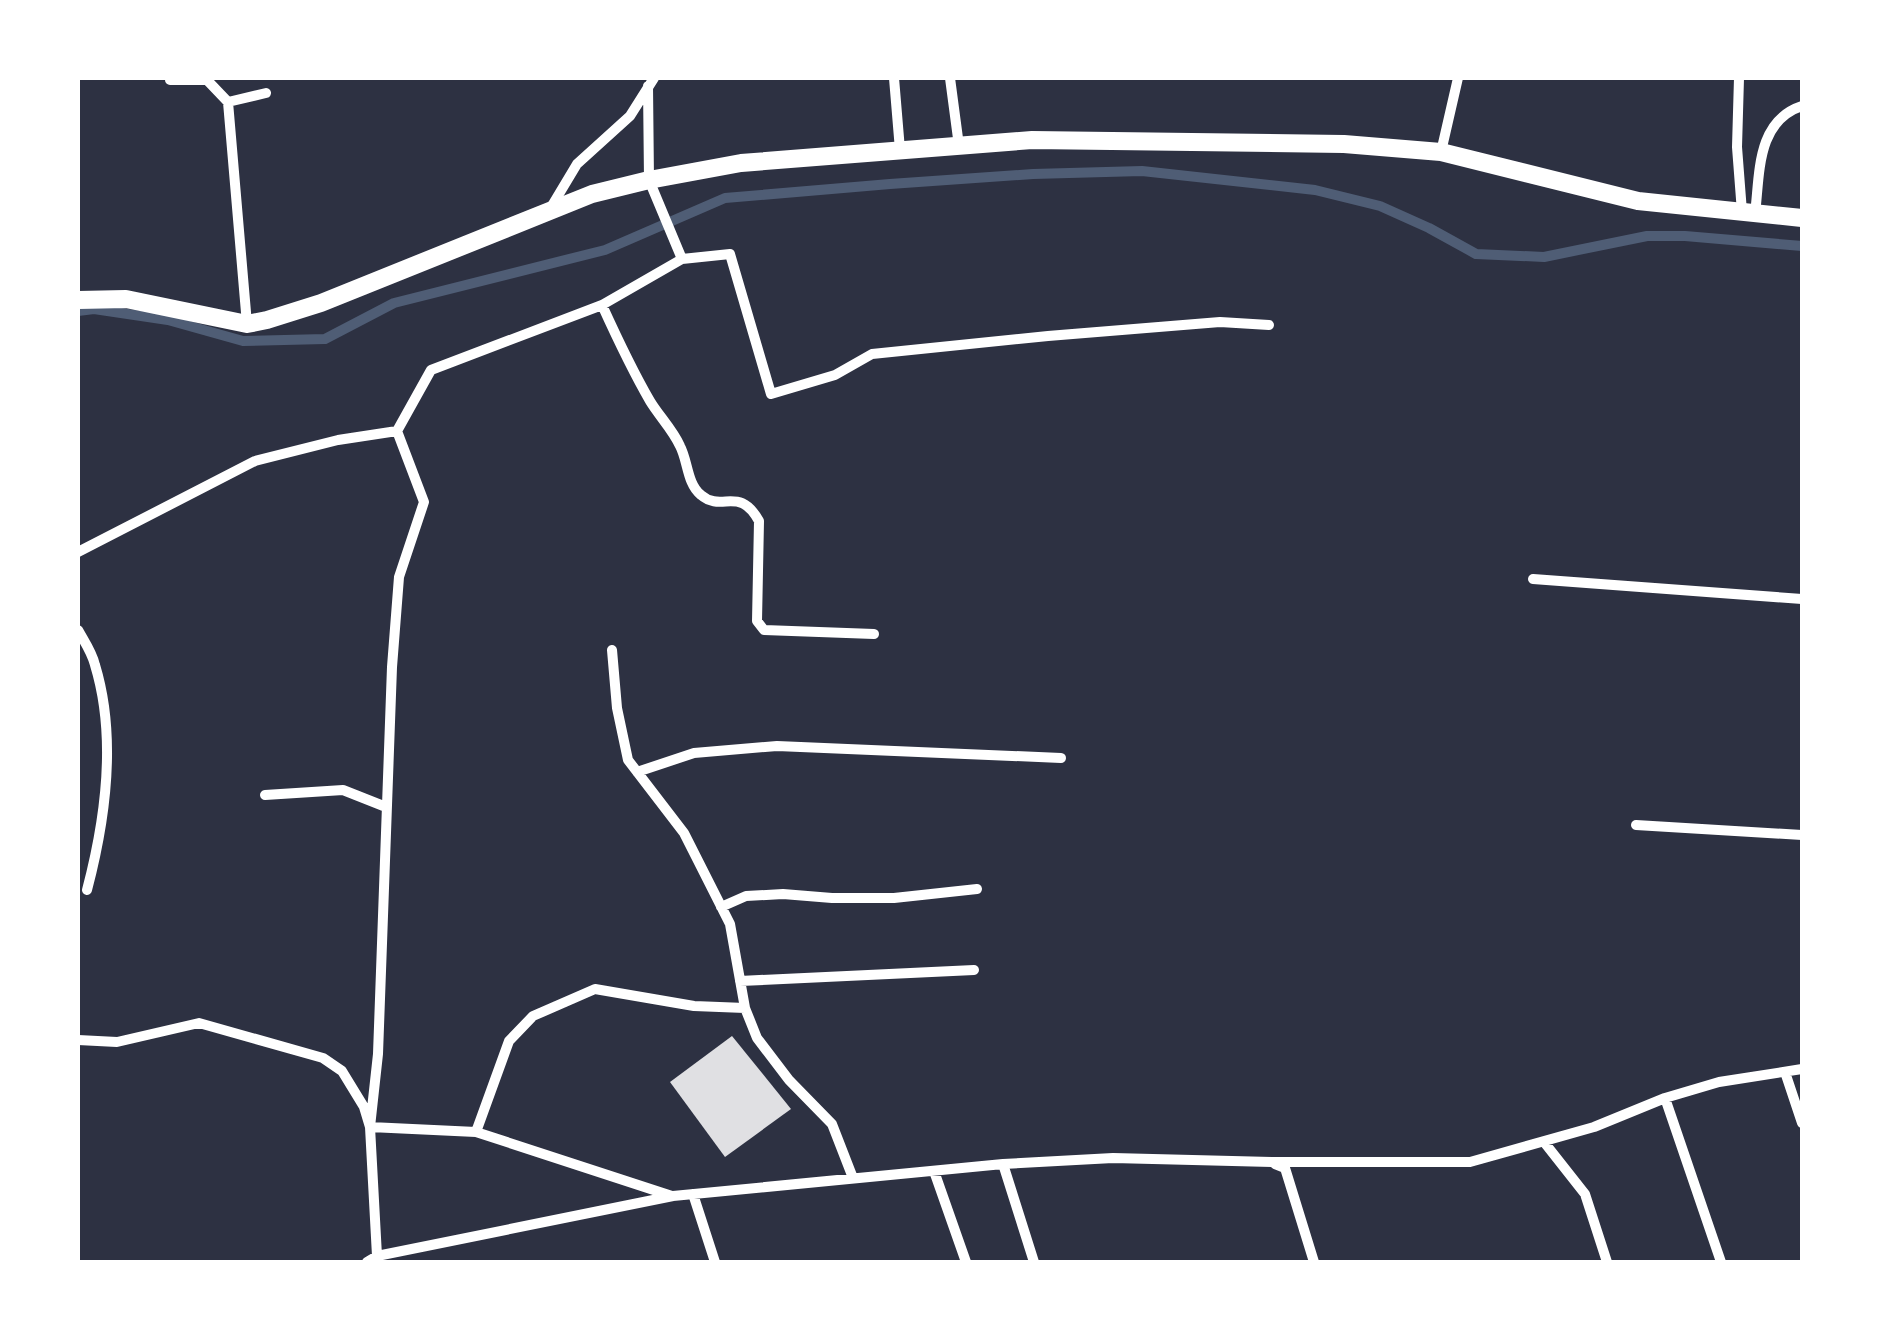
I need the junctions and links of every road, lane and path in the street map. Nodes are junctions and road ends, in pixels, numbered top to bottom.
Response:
1 (894, 78) edge
2 (950, 78) edge
3 (1458, 78) edge
4 (1739, 78) edge
5 (170, 80) dead end
6 (651, 82) edge
7 (266, 93) dead end
8 (228, 102) junction
9 (1802, 106) edge
10 (959, 146) junction
11 (900, 150) junction
12 (1441, 152) junction
13 (650, 180) junction
14 (550, 209) junction
15 (1749, 213) junction
16 (1802, 218) edge
17 (682, 259) junction
18 (78, 300) edge
19 (602, 305) junction
20 (247, 324) junction
21 (1269, 325) dead end
22 (396, 431) junction
23 (78, 552) edge
24 (1533, 580) dead end
25 (1802, 600) edge
26 (78, 630) edge
27 (874, 634) dead end
28 (612, 650) dead end
29 (1060, 758) dead end
30 (637, 772) junction
31 (265, 794) dead end
32 (386, 807) junction
33 (1636, 825) dead end
34 (1802, 836) edge
35 (977, 889) dead end
36 (87, 890) dead end
37 (721, 906) junction
38 (974, 970) dead end
39 (740, 981) junction
40 (744, 1008) junction
41 (78, 1040) edge
42 (1802, 1069) edge
43 (1785, 1072) junction
44 (1665, 1098) junction
45 (1802, 1123) edge
46 (370, 1127) junction
47 (476, 1132) junction
48 (1544, 1142) junction
49 (1272, 1162) junction
50 (1003, 1164) junction
51 (934, 1171) junction
52 (853, 1178) junction
53 (693, 1194) junction
54 (673, 1196) junction
55 (372, 1259) edge
56 (715, 1262) edge
57 (966, 1262) edge
58 (1034, 1262) edge
59 (1314, 1262) edge
60 (1607, 1262) edge
61 (1720, 1262) edge

1 - 11 street
2 - 10 street
3 - 12 street
4 - 15 street
5 - 8 street
6 - 13 street
6 - 14 street
7 - 8 street
8 - 20 street
9 - 15 street
10 - 11 street
10 - 12 street
11 - 13 street
12 - 15 street
13 - 14 street
13 - 17 street
14 - 20 street
15 - 16 street
17 - 19 street
17 - 21 street
18 - 20 street
19 - 22 street
19 - 27 street
22 - 23 street
22 - 32 street
24 - 25 street
26 - 36 street
28 - 30 street
29 - 30 street
30 - 37 street
31 - 32 street
32 - 46 street
33 - 34 street
35 - 37 street
37 - 39 street
38 - 39 street
39 - 40 street
40 - 47 street
40 - 52 street
41 - 46 street
42 - 43 street
43 - 44 street
43 - 45 street
44 - 48 street
44 - 61 street
46 - 47 street
46 - 55 street
47 - 54 street
48 - 49 street
48 - 60 street
49 - 50 street
49 - 59 street
50 - 51 street
50 - 58 street
51 - 52 street
51 - 57 street
52 - 53 street
53 - 54 street
53 - 56 street
54 - 55 street

